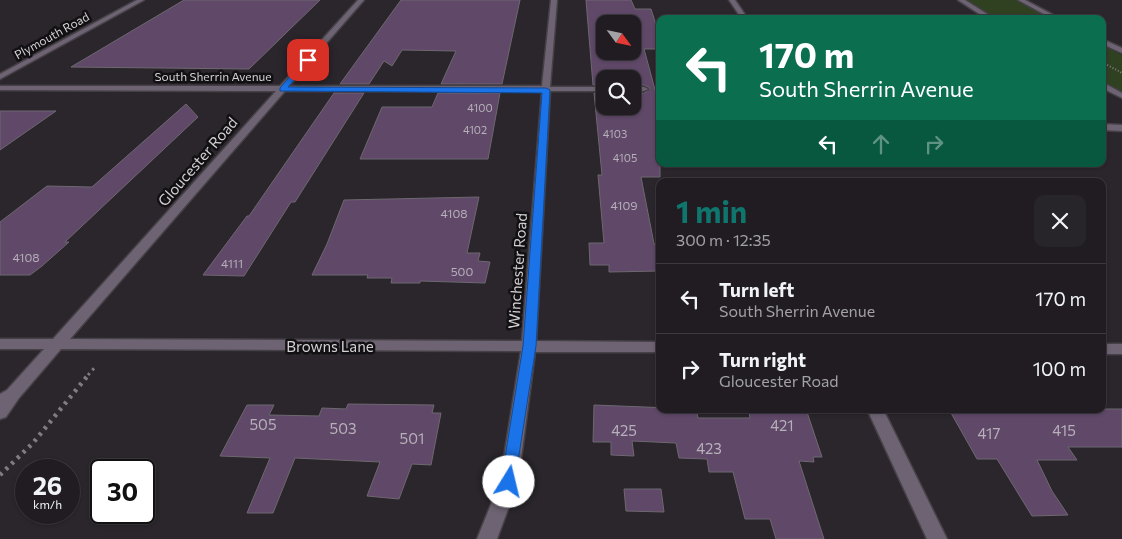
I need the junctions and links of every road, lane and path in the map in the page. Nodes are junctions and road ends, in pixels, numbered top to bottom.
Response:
1 (141, 0) edge
2 (361, 0) edge
3 (554, 0) edge
4 (732, 0) edge
5 (961, 0) edge
6 (1021, 0) edge
7 (742, 15) edge
8 (985, 15) edge
9 (1050, 15) edge
10 (1106, 44) edge
11 (1122, 52) edge
12 (1106, 64) edge
13 (1122, 73) edge
14 (0, 77) edge
15 (1106, 86) edge
16 (0, 88) edge
17 (282, 89) junction
18 (596, 89) edge
19 (546, 90) junction
20 (1122, 96) edge
21 (1106, 127) edge
22 (1122, 128) edge
23 (0, 344) edge
24 (57, 344) junction
25 (530, 346) junction
26 (656, 347) edge
27 (1106, 349) edge
28 (1122, 349) edge
29 (96, 366) dead end
30 (6, 398) edge
31 (877, 413) edge
32 (0, 414) edge
33 (0, 475) edge
34 (487, 539) edge
35 (938, 539) edge

1 - 14 street, Plymouth Road
2 - 17 street, Gloucester Road
3 - 19 street, Winchester Road
4 - 7 street
5 - 8 street
6 - 9 street
10 - 11 street
12 - 13 path
15 - 20 street
16 - 17 street, South Sherrin Avenue
17 - 19 street, South Sherrin Avenue
17 - 24 street, Gloucester Road
18 - 19 street, South Sherrin Avenue
19 - 25 street, Winchester Road
21 - 22 street
23 - 24 street, Browns Lane
24 - 25 street, Browns Lane
24 - 30 street, Gloucester Road
25 - 26 street, Browns Lane
25 - 34 street, Winchester Road
27 - 28 street
29 - 33 path
30 - 32 street, Gloucester Road
31 - 35 street

